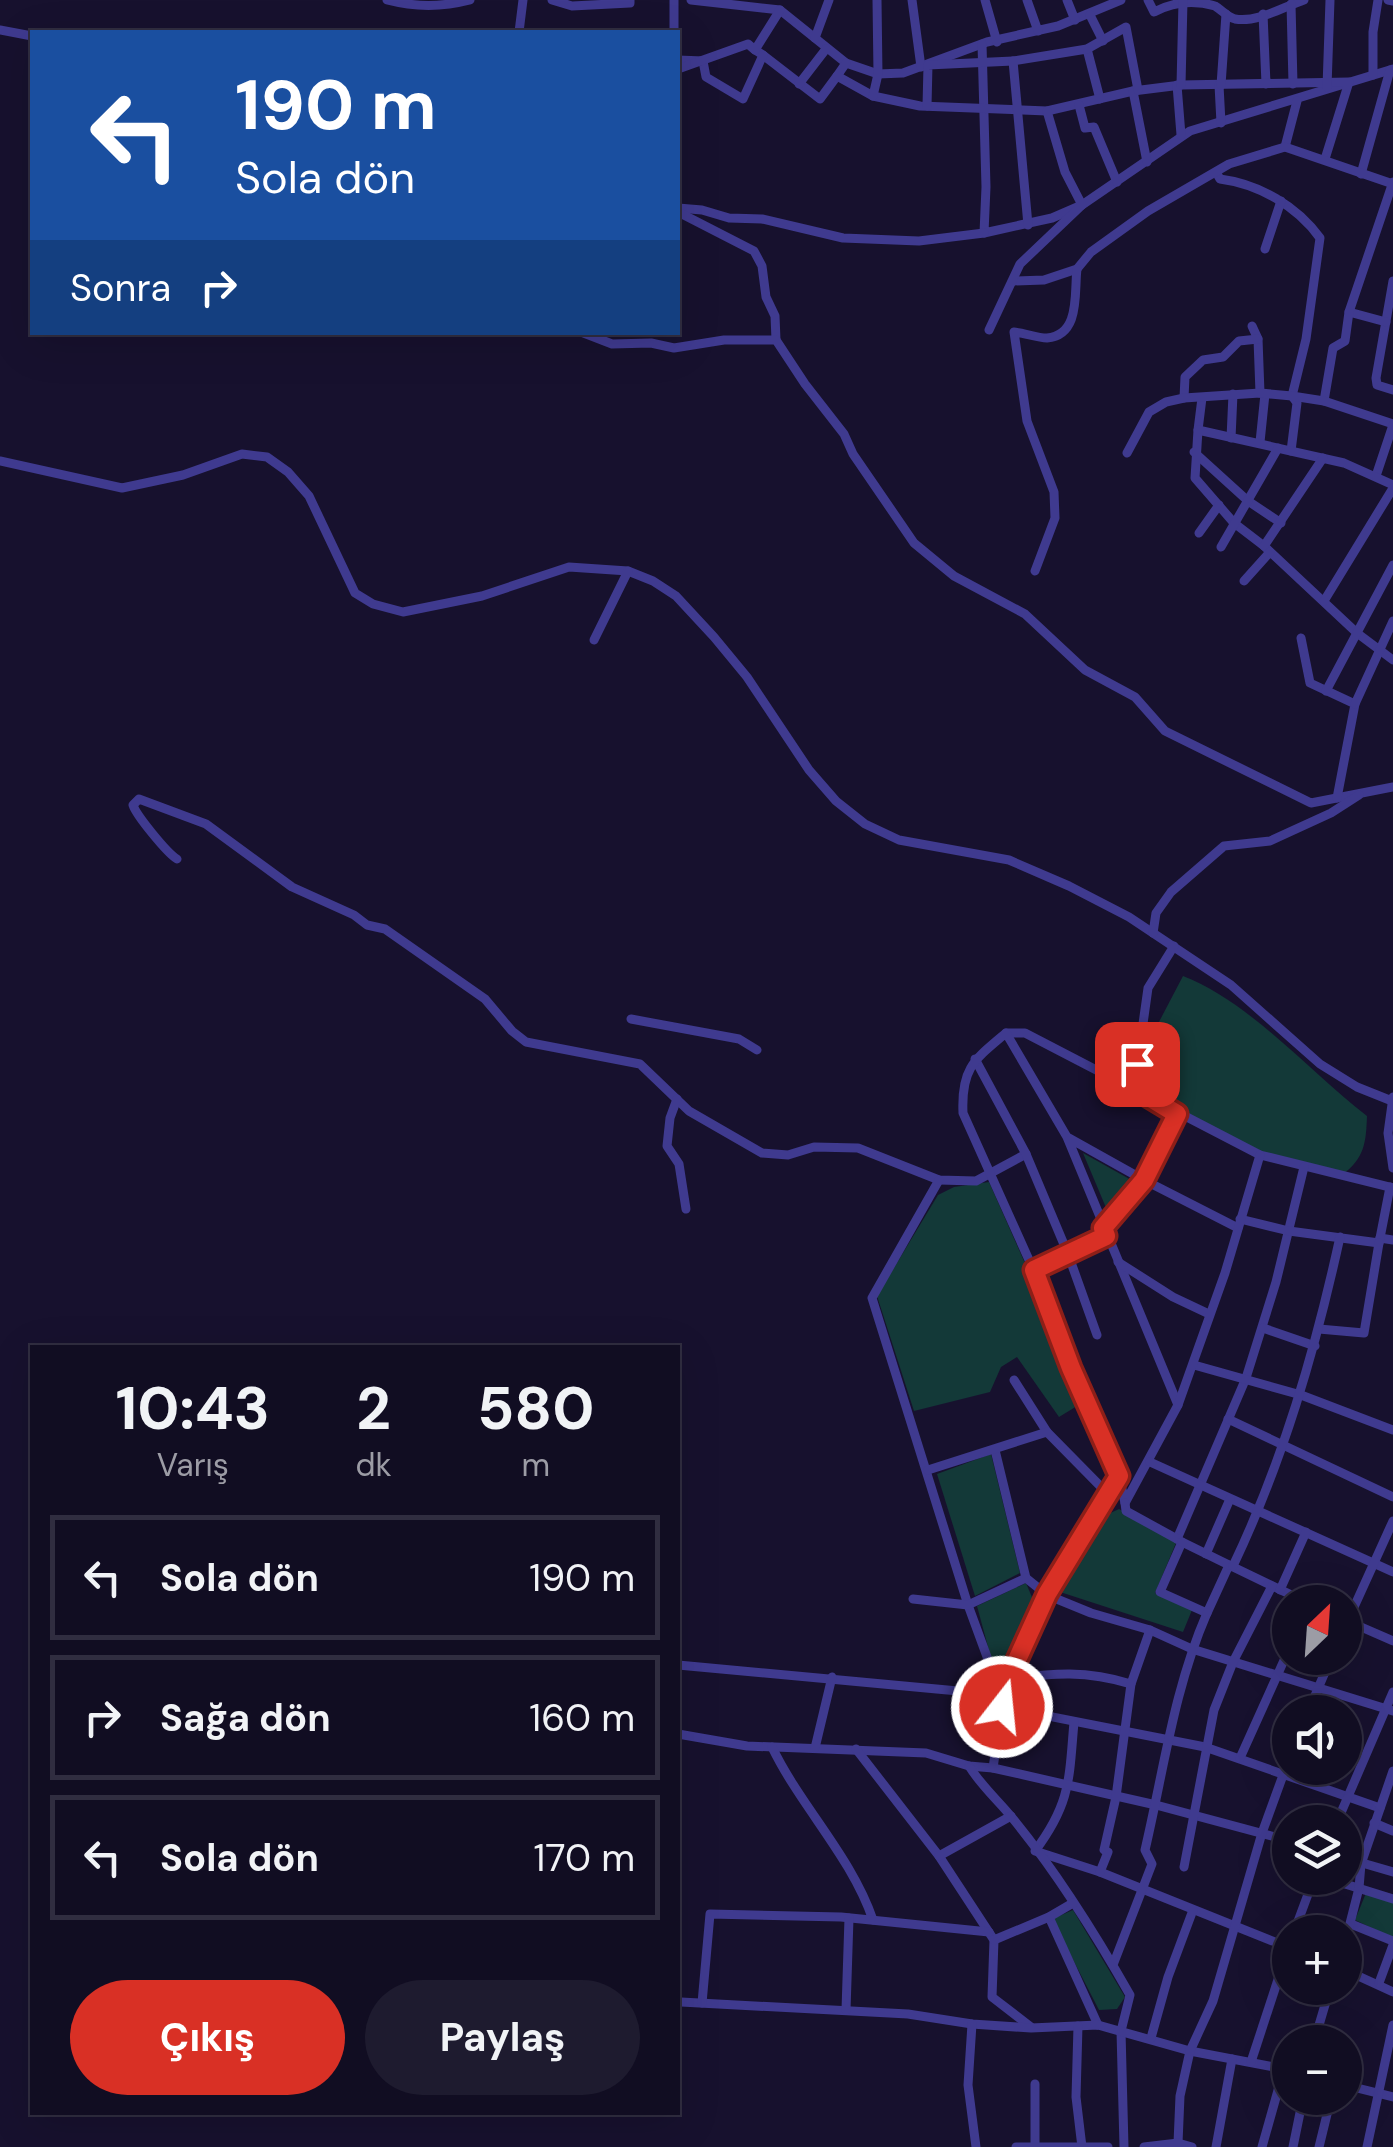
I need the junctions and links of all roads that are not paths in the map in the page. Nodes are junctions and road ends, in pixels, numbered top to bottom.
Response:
1 (387, 0) edge
2 (470, 0) edge
3 (523, 0) edge
4 (552, 0) edge
5 (630, 0) edge
6 (674, 0) edge
7 (691, 0) edge
8 (829, 0) edge
9 (877, 0) edge
10 (912, 0) edge
11 (986, 0) edge
12 (1028, 0) edge
13 (1068, 0) edge
14 (1148, 0) edge
15 (1304, 0) edge
16 (1330, 0) edge
17 (1378, 0) edge
18 (1183, 2) edge
19 (590, 3) edge
20 (740, 3) edge
21 (1112, 3) edge
22 (1291, 4) junction
23 (778, 7) edge
24 (1226, 14) junction
25 (1263, 14) junction
26 (1090, 15) junction
27 (1074, 20) junction
28 (1121, 28) junction
29 (0, 30) edge
30 (519, 30) edge
31 (674, 30) edge
32 (1038, 32) junction
33 (1026, 34) junction
34 (30, 36) edge
35 (815, 38) junction
36 (1103, 41) junction
37 (998, 42) junction
38 (982, 44) junction
39 (826, 49) junction
40 (1087, 49) junction
41 (759, 52) junction
42 (1029, 58) junction
43 (680, 60) edge
44 (703, 61) junction
45 (983, 61) junction
46 (1013, 61) junction
47 (846, 62) junction
48 (925, 66) junction
49 (680, 68) edge
50 (1391, 69) edge
51 (878, 74) junction
52 (1373, 74) junction
53 (837, 76) junction
54 (1349, 82) junction
55 (799, 84) junction
56 (1266, 84) junction
57 (1293, 84) junction
58 (1179, 85) junction
59 (1220, 85) junction
60 (1327, 86) junction
61 (1136, 91) junction
62 (873, 96) junction
63 (1100, 100) junction
64 (1298, 101) junction
65 (1079, 104) junction
66 (927, 106) junction
67 (1017, 108) junction
68 (984, 110) junction
69 (1047, 111) junction
70 (1221, 123) junction
71 (1181, 135) junction
72 (1285, 146) junction
73 (1325, 160) junction
74 (1148, 162) junction
75 (1216, 172) junction
76 (1361, 174) junction
77 (1117, 182) junction
78 (1393, 183) edge
79 (1281, 201) junction
80 (1082, 205) junction
81 (680, 210) edge
82 (680, 211) edge
83 (1028, 225) junction
84 (984, 233) junction
85 (1265, 248) dead end
86 (1077, 269) junction
87 (1393, 280) edge
88 (1013, 281) junction
89 (1350, 312) junction
90 (1386, 322) junction
91 (1252, 326) dead end
92 (990, 330) dead end
93 (589, 335) edge
94 (612, 335) edge
95 (776, 340) junction
96 (1258, 340) junction
97 (612, 344) junction
98 (1393, 390) edge
99 (1262, 393) junction
100 (1233, 394) junction
101 (1292, 396) junction
102 (1184, 398) junction
103 (1202, 398) junction
104 (1324, 401) junction
105 (1393, 424) edge
106 (1198, 430) junction
107 (1231, 438) junction
108 (1260, 442) junction
109 (1278, 448) junction
110 (1291, 451) junction
111 (1194, 452) junction
112 (1127, 454) dead end
113 (1323, 458) junction
114 (0, 461) edge
115 (1376, 476) junction
116 (1393, 486) edge
117 (1248, 501) junction
118 (1220, 505) junction
119 (1234, 523) junction
120 (1280, 523) junction
121 (1199, 533) dead end
122 (1221, 547) dead end
123 (1267, 549) junction
124 (1393, 565) edge
125 (628, 571) junction
126 (1035, 571) dead end
127 (1244, 581) dead end
128 (1324, 601) junction
129 (1393, 621) edge
130 (1357, 633) junction
131 (1301, 638) dead end
132 (594, 640) dead end
133 (1380, 648) junction
134 (1393, 660) edge
135 (1326, 691) junction
136 (1356, 704) junction
137 (1393, 786) edge
138 (1362, 792) junction
139 (1336, 798) junction
140 (177, 859) dead end
141 (1153, 933) junction
142 (1174, 946) junction
143 (632, 1018) dead end
144 (1006, 1032) junction
145 (757, 1050) dead end
146 (975, 1058) junction
147 (1134, 1088) junction
148 (676, 1099) junction
149 (1392, 1099) edge
150 (1177, 1114) junction
151 (1067, 1137) junction
152 (1026, 1154) junction
153 (1260, 1155) junction
154 (1393, 1167) edge
155 (1304, 1168) junction
156 (990, 1171) junction
157 (940, 1180) junction
158 (1144, 1180) junction
159 (1391, 1188) edge
160 (686, 1209) dead end
161 (1239, 1224) junction
162 (1289, 1230) junction
163 (1105, 1232) junction
164 (1340, 1237) junction
165 (1380, 1240) junction
166 (1393, 1240) edge
167 (1068, 1254) junction
168 (1116, 1260) junction
169 (1034, 1270) junction
170 (1209, 1314) junction
171 (1263, 1328) junction
172 (1319, 1329) junction
173 (1097, 1334) dead end
174 (1316, 1346) junction
175 (1194, 1365) junction
176 (1246, 1378) junction
177 (1014, 1380) dead end
178 (1301, 1395) junction
179 (1178, 1405) junction
180 (1228, 1419) junction
181 (1393, 1430) edge
182 (1048, 1432) junction
183 (1281, 1444) junction
184 (995, 1450) junction
185 (1150, 1462) junction
186 (928, 1470) junction
187 (1119, 1476) junction
188 (1201, 1486) junction
189 (1108, 1495) junction
190 (1393, 1496) edge
191 (1230, 1499) junction
192 (1124, 1504) junction
193 (1258, 1513) junction
194 (1393, 1521) edge
195 (1306, 1532) junction
196 (1180, 1540) junction
197 (1206, 1554) junction
198 (1374, 1564) junction
199 (1231, 1566) junction
200 (1393, 1572) edge
201 (1026, 1578) junction
202 (1278, 1585) edge
203 (1272, 1586) edge
204 (1362, 1589) edge
205 (1047, 1594) junction
206 (1272, 1595) edge
207 (913, 1599) dead end
208 (968, 1605) junction
209 (1207, 1613) junction
210 (1362, 1629) edge
211 (1150, 1630) junction
212 (1393, 1640) edge
213 (1192, 1648) junction
214 (1233, 1662) junction
215 (680, 1665) edge
216 (1272, 1672) edge
217 (1276, 1675) edge
218 (1282, 1675) edge
219 (1323, 1675) edge
220 (832, 1678) junction
221 (1008, 1679) junction
222 (1132, 1684) junction
223 (1317, 1688) junction
224 (1393, 1692) edge
225 (1001, 1695) junction
226 (1314, 1695) edge
227 (1002, 1707) junction
228 (1389, 1710) edge
229 (1074, 1722) junction
230 (1123, 1730) junction
231 (680, 1734) edge
232 (1168, 1738) junction
233 (772, 1747) junction
234 (1205, 1747) junction
235 (815, 1748) junction
236 (856, 1749) junction
237 (1240, 1758) junction
238 (969, 1766) junction
239 (993, 1768) junction
240 (1272, 1770) edge
241 (1392, 1777) edge
242 (1278, 1785) edge
243 (1312, 1785) edge
244 (1068, 1786) junction
245 (1116, 1798) junction
246 (1347, 1798) junction
247 (1344, 1805) edge
248 (1156, 1806) junction
249 (1380, 1808) junction
250 (1011, 1816) junction
251 (1193, 1818) junction
252 (1374, 1823) junction
253 (1393, 1832) edge
254 (1262, 1834) junction
255 (1272, 1837) edge
256 (1035, 1851) junction
257 (940, 1856) junction
258 (1362, 1861) edge
259 (1362, 1864) edge
260 (1184, 1868) dead end
261 (1100, 1872) junction
262 (1393, 1872) edge
263 (1362, 1889) edge
264 (1144, 1890) junction
265 (1393, 1899) edge
266 (1073, 1903) junction
267 (1193, 1910) junction
268 (850, 1918) junction
269 (1049, 1918) junction
270 (873, 1920) junction
271 (1236, 1927) junction
272 (1362, 1929) edge
273 (992, 1936) junction
274 (1272, 1940) edge
275 (1393, 1943) edge
276 (1112, 1965) junction
277 (1362, 1977) edge
278 (1379, 1984) junction
279 (1393, 1992) edge
280 (1272, 2000) edge
281 (681, 2002) dead end
282 (702, 2003) junction
283 (846, 2010) junction
284 (972, 2024) junction
285 (1098, 2024) junction
286 (1393, 2025) edge
287 (1078, 2026) junction
288 (1031, 2028) junction
289 (1121, 2031) junction
290 (1151, 2038) junction
291 (1190, 2051) junction
292 (1232, 2059) junction
293 (1251, 2062) junction
294 (1272, 2066) edge
295 (1035, 2084) dead end
296 (1362, 2090) edge
297 (1379, 2094) junction
298 (1393, 2098) edge
299 (1272, 2115) edge
300 (1300, 2115) edge
301 (1327, 2115) edge
302 (1178, 2143) junction
303 (1035, 2146) edge
304 (1082, 2146) edge
305 (976, 2147) edge
306 (1016, 2147) edge
307 (1108, 2147) edge
308 (1124, 2147) edge
309 (1144, 2147) edge
310 (1192, 2147) edge
311 (1216, 2147) edge
312 (1262, 2147) edge
313 (1293, 2147) edge
314 (1319, 2147) edge
315 (1367, 2147) edge

1 - 2 street
3 - 30 street
4 - 19 street
5 - 19 street
6 - 31 street
7 - 20 street
8 - 35 street
9 - 51 street
10 - 48 street
11 - 37 street
12 - 32 street
13 - 27 street
14 - 18 street
15 - 22 street
16 - 60 street
17 - 52 street
18 - 24 street
18 - 58 street
20 - 23 street
21 - 26 street
21 - 28 street
22 - 25 street
22 - 57 street
23 - 35 street
23 - 41 street
24 - 25 street
24 - 59 street
25 - 56 street
26 - 27 street
26 - 36 street
27 - 32 street
28 - 36 street
28 - 61 street
29 - 34 street
32 - 33 street
33 - 37 street
33 - 42 street
35 - 39 street
36 - 40 street
37 - 38 street
38 - 45 street
38 - 48 street
39 - 47 street
39 - 55 street
40 - 42 street
40 - 63 street
41 - 44 street
41 - 44 street
41 - 55 street
42 - 46 street
43 - 44 street
44 - 49 street
45 - 46 street
45 - 48 street
45 - 68 street
46 - 67 street
47 - 51 street
47 - 53 street
48 - 51 street
48 - 66 street
50 - 52 street
50 - 76 street
51 - 62 street
52 - 54 street
53 - 55 street
53 - 62 street
54 - 60 street
54 - 73 street
56 - 57 street
56 - 59 street
57 - 60 street
58 - 59 street
58 - 61 street
58 - 71 street
59 - 70 street
60 - 64 street
61 - 63 street
61 - 74 street
62 - 66 street
63 - 65 street
64 - 70 street
64 - 72 street
65 - 69 street
65 - 77 street
66 - 68 street
67 - 68 street
67 - 69 street
67 - 83 street
68 - 84 street
69 - 80 street
70 - 71 street
71 - 74 street
72 - 73 street
72 - 75 street
73 - 76 street
74 - 77 street
75 - 79 street
75 - 86 street
76 - 78 street
77 - 80 street
78 - 89 street
79 - 85 street
79 - 101 street
80 - 83 street
80 - 88 street
81 - 84 street
82 - 95 street
83 - 84 street
86 - 88 street
86 - 126 street
87 - 90 street
88 - 92 street
89 - 90 street
89 - 104 street
90 - 98 street
91 - 96 street
93 - 97 street
94 - 97 street
95 - 97 street
95 - 139 street
96 - 99 street
96 - 102 street
99 - 100 street
99 - 101 street
99 - 108 street
100 - 103 street
100 - 107 street
101 - 104 street
101 - 110 street
102 - 103 street
102 - 112 street
103 - 106 street
104 - 105 street
105 - 115 street
106 - 107 street
106 - 111 street
107 - 108 street
108 - 109 street
109 - 110 street
109 - 117 street
110 - 113 street
111 - 117 street
111 - 118 street
113 - 115 street
113 - 120 street
114 - 125 street
115 - 116 street
116 - 128 street
117 - 119 street
117 - 120 street
118 - 119 street
118 - 121 street
119 - 122 street
119 - 123 street
120 - 123 street
123 - 127 street
123 - 128 street
124 - 130 street
125 - 132 street
125 - 141 street
128 - 130 street
129 - 133 street
130 - 133 street
130 - 135 street
131 - 135 street
133 - 134 street
133 - 136 street
135 - 136 street
136 - 139 street
137 - 138 street
138 - 139 street
138 - 141 street
140 - 148 street
141 - 142 street
142 - 147 street
142 - 149 street
143 - 145 street
144 - 146 street
144 - 147 street
144 - 151 street
146 - 152 street
146 - 156 street
147 - 150 street
148 - 157 street
148 - 160 street
149 - 154 street
150 - 153 street
150 - 158 street
151 - 158 street
151 - 163 street
152 - 156 street
152 - 167 street
153 - 155 street
153 - 161 street
155 - 159 street
155 - 162 street
156 - 157 street
156 - 169 street
157 - 186 street
158 - 161 street
158 - 163 street
159 - 165 street
161 - 162 street
161 - 170 street
162 - 164 street
162 - 171 street
163 - 167 street
163 - 168 street
164 - 165 street
164 - 172 street
165 - 166 street
165 - 172 street
167 - 169 street
167 - 173 street
168 - 170 street
168 - 179 street
169 - 187 street
170 - 175 street
171 - 174 street
171 - 176 street
172 - 174 street
174 - 178 street
175 - 176 street
175 - 179 street
176 - 178 street
176 - 180 street
177 - 182 street
178 - 181 street
178 - 183 street
179 - 185 street
180 - 183 street
180 - 188 street
182 - 184 street
182 - 189 street
183 - 190 street
183 - 193 street
184 - 186 street
184 - 201 street
185 - 188 street
185 - 192 street
186 - 208 street
187 - 189 street
187 - 192 street
188 - 191 street
188 - 196 street
189 - 205 street
191 - 193 street
191 - 197 street
192 - 196 street
193 - 195 street
193 - 199 street
194 - 198 street
195 - 198 street
195 - 202 street
196 - 197 street
196 - 209 street
197 - 199 street
198 - 200 street
198 - 204 street
199 - 203 street
199 - 209 street
201 - 205 street
201 - 208 street
205 - 211 street
205 - 221 street
206 - 214 street
207 - 208 street
208 - 225 street
209 - 213 street
210 - 212 street
211 - 213 street
211 - 222 street
213 - 214 street
213 - 232 street
214 - 216 street
214 - 234 street
215 - 220 street
217 - 237 street
218 - 223 street
219 - 223 street
220 - 225 street
220 - 235 street
221 - 222 street
221 - 225 street
222 - 230 street
223 - 226 street
223 - 228 street
224 - 228 street
225 - 227 street
227 - 229 street
227 - 239 street
228 - 246 street
229 - 230 street
229 - 244 street
230 - 232 street
230 - 245 street
231 - 233 street
232 - 234 street
232 - 248 street
233 - 235 street
233 - 270 street
234 - 237 street
234 - 251 street
235 - 236 street
236 - 238 street
236 - 257 street
237 - 240 street
238 - 239 street
238 - 250 street
239 - 244 street
241 - 249 street
242 - 254 street
243 - 246 street
244 - 245 street
244 - 256 street
245 - 248 street
245 - 261 street
246 - 247 street
246 - 249 street
248 - 251 street
248 - 264 street
249 - 252 street
250 - 256 street
250 - 257 street
251 - 254 street
251 - 260 street
252 - 253 street
252 - 258 street
254 - 255 street
254 - 271 street
256 - 261 street
256 - 266 street
257 - 273 street
259 - 262 street
261 - 264 street
263 - 265 street
264 - 267 street
264 - 276 street
266 - 269 street
266 - 276 street
267 - 271 street
267 - 290 street
268 - 270 street
268 - 282 street
268 - 283 street
269 - 273 street
269 - 285 street
270 - 273 street
271 - 274 street
271 - 291 street
272 - 275 street
273 - 288 street
275 - 278 street
276 - 289 street
277 - 278 street
278 - 279 street
280 - 293 street
281 - 282 street
282 - 283 street
283 - 284 street
284 - 288 street
284 - 305 street
285 - 287 street
285 - 289 street
286 - 297 street
287 - 288 street
287 - 304 street
289 - 290 street
289 - 308 street
290 - 291 street
291 - 292 street
291 - 302 street
292 - 293 street
292 - 311 street
293 - 294 street
295 - 303 street
296 - 297 street
297 - 298 street
297 - 315 street
299 - 312 street
300 - 313 street
301 - 314 street
302 - 309 street
302 - 310 street
303 - 304 street
303 - 306 street
304 - 307 street

